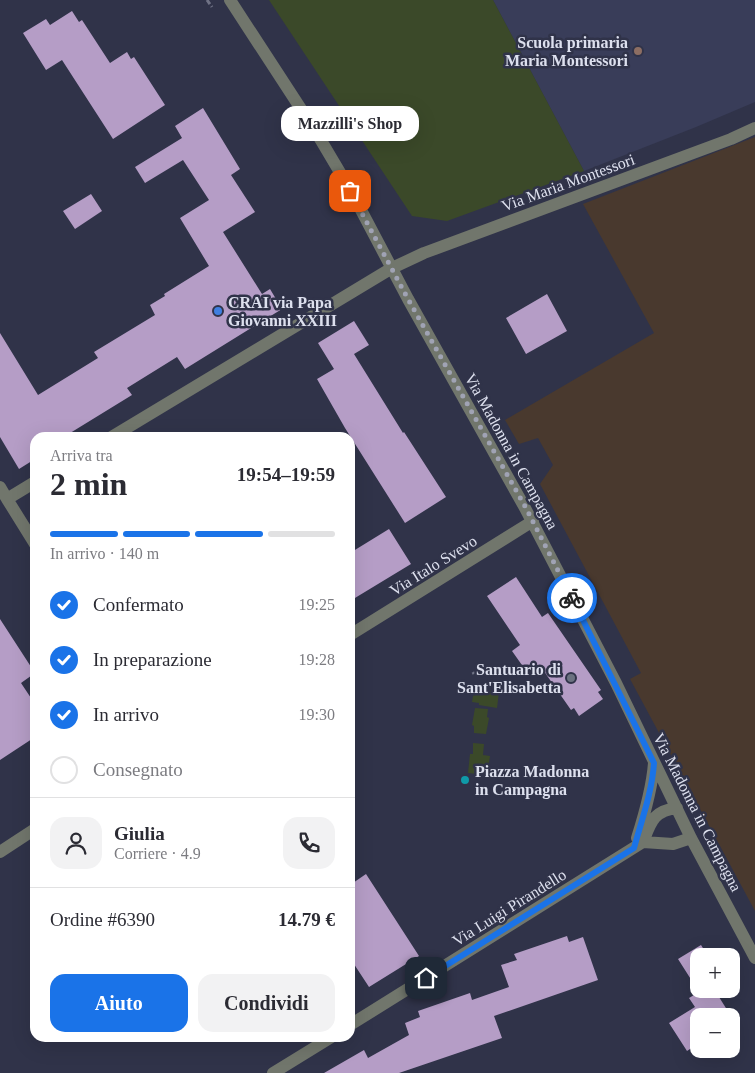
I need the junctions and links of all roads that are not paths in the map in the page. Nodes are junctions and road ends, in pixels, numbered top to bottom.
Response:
1 (230, 0) edge
2 (755, 128) edge
3 (392, 268) junction
4 (120, 432) edge
5 (30, 485) edge
6 (0, 487) edge
7 (7, 499) junction
8 (533, 521) junction
9 (30, 536) edge
10 (355, 632) edge
11 (654, 763) junction
12 (677, 808) junction
13 (30, 832) edge
14 (691, 838) junction
15 (638, 845) junction
16 (0, 852) edge
17 (755, 958) edge
18 (355, 1022) edge
19 (323, 1042) edge
20 (273, 1073) edge

1 - 3 street, Via Madonna in Campagna
2 - 3 street, Via Maria Montessori
3 - 4 street, Via Maria Montessori
3 - 8 street, Via Madonna in Campagna
5 - 7 street
6 - 7 street
7 - 9 street
8 - 10 street, Via Italo Svevo
8 - 11 street, Via Madonna in Campagna
11 - 12 street, Via Madonna in Campagna
11 - 15 street
12 - 14 street, Via Madonna in Campagna
12 - 15 street
13 - 16 street
14 - 15 street
14 - 17 street, Via Madonna in Campagna
15 - 18 street, Via Luigi Pirandello
19 - 20 street

